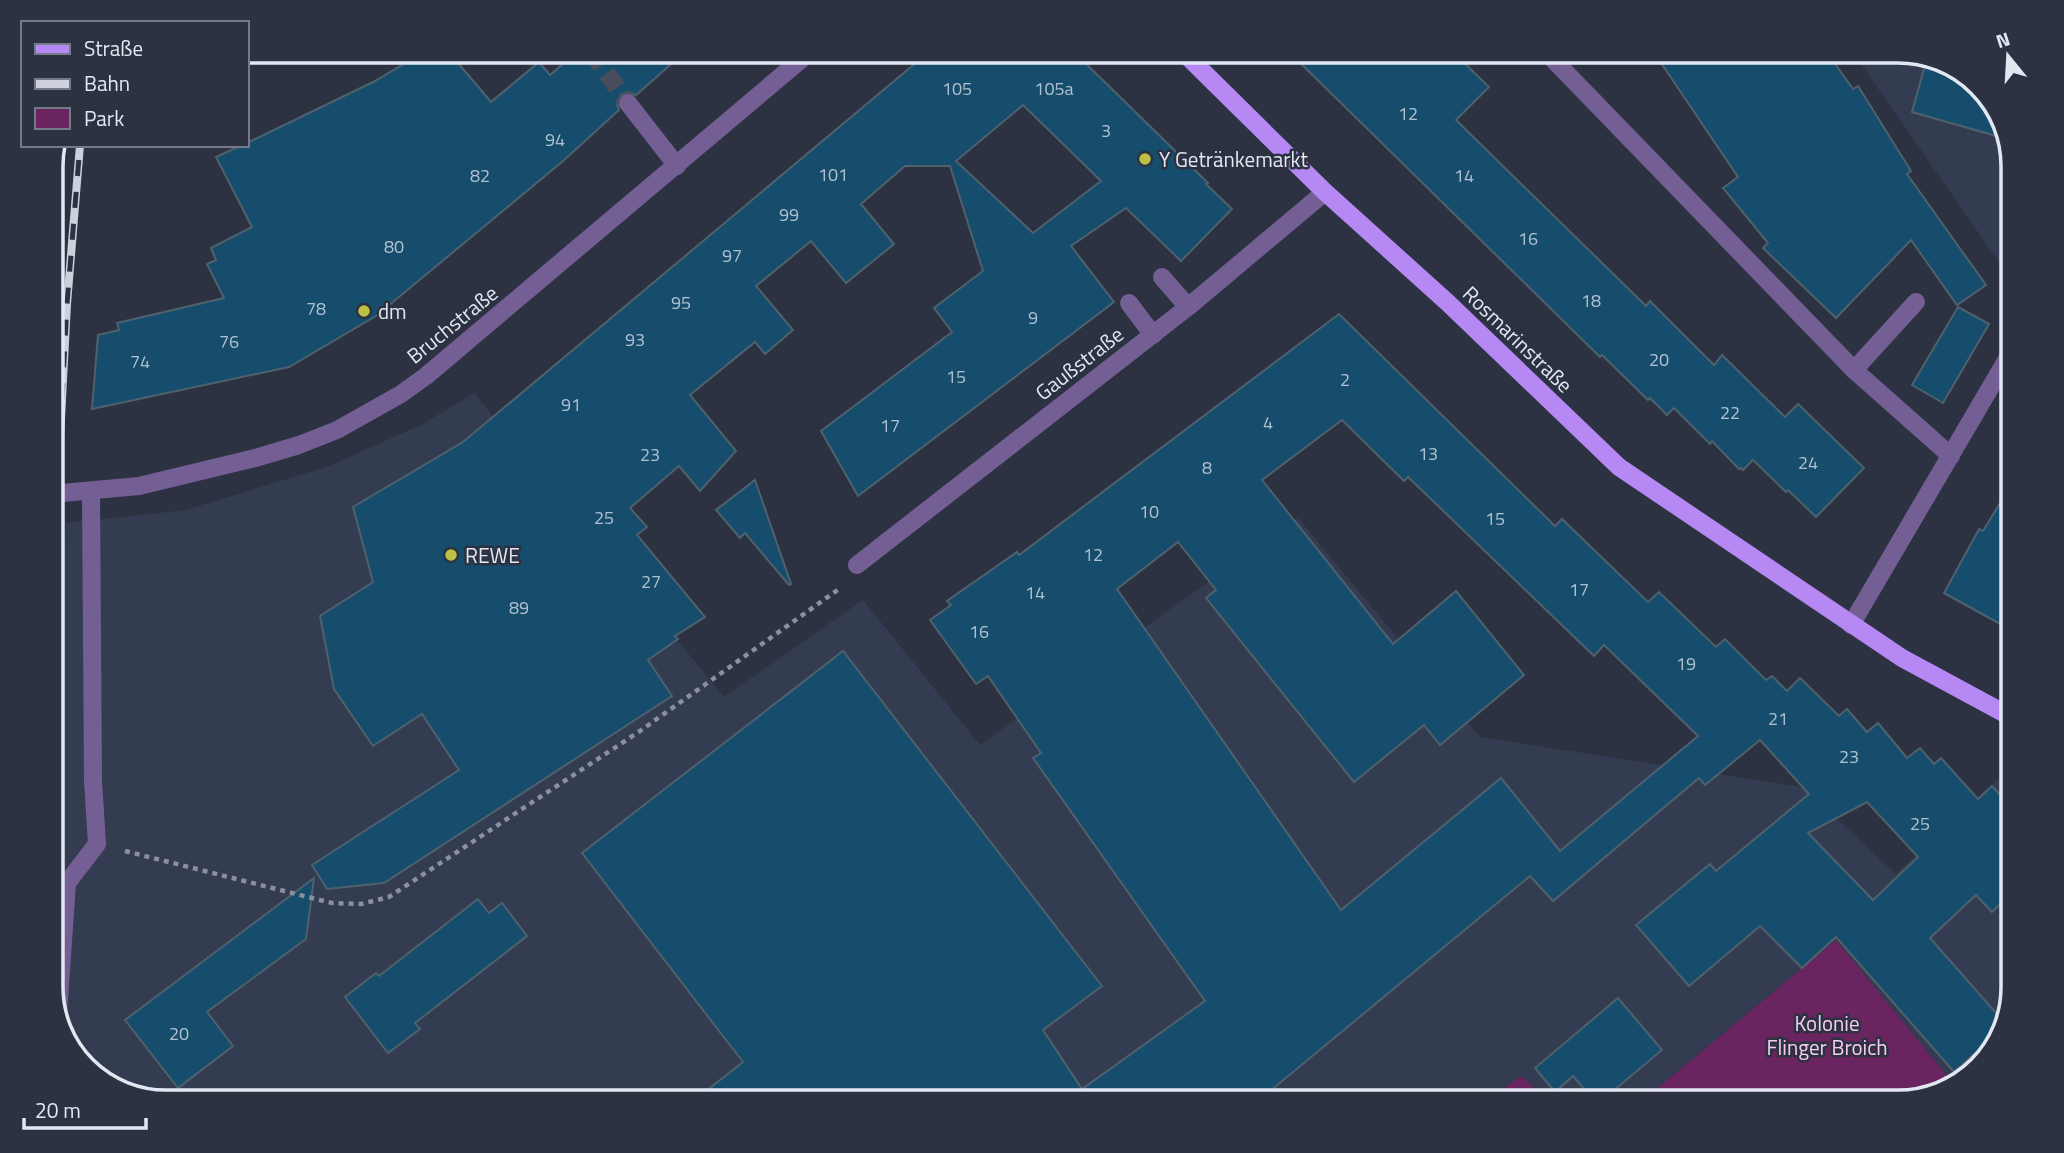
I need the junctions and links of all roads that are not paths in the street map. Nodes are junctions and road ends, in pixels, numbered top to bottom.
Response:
1 (797, 63) edge
2 (1194, 63) edge
3 (1557, 63) edge
4 (628, 103) tunnel mouth
5 (677, 166) junction
6 (1325, 192) junction
7 (1162, 277) dead end
8 (1916, 302) dead end
9 (1129, 303) dead end
10 (1188, 307) junction
11 (1153, 335) junction
12 (1854, 370) junction
13 (2001, 370) edge
14 (1951, 456) junction
15 (90, 492) junction
16 (63, 493) edge
17 (857, 565) road end
18 (1850, 625) junction
19 (2001, 712) edge
20 (63, 948) edge

1 - 5 street, Bruchstraße
2 - 6 main road, Rosmarinstraße
3 - 12 street
4 - 5 street
5 - 15 street, Bruchstraße
6 - 10 street, Gaußstraße
6 - 18 main road, Rosmarinstraße
7 - 10 street
8 - 12 street
9 - 11 street
10 - 11 street, Gaußstraße
11 - 17 street, Gaußstraße
12 - 14 street
13 - 14 street
14 - 18 street
15 - 16 street, Bruchstraße
15 - 20 street
18 - 19 main road, Rosmarinstraße

